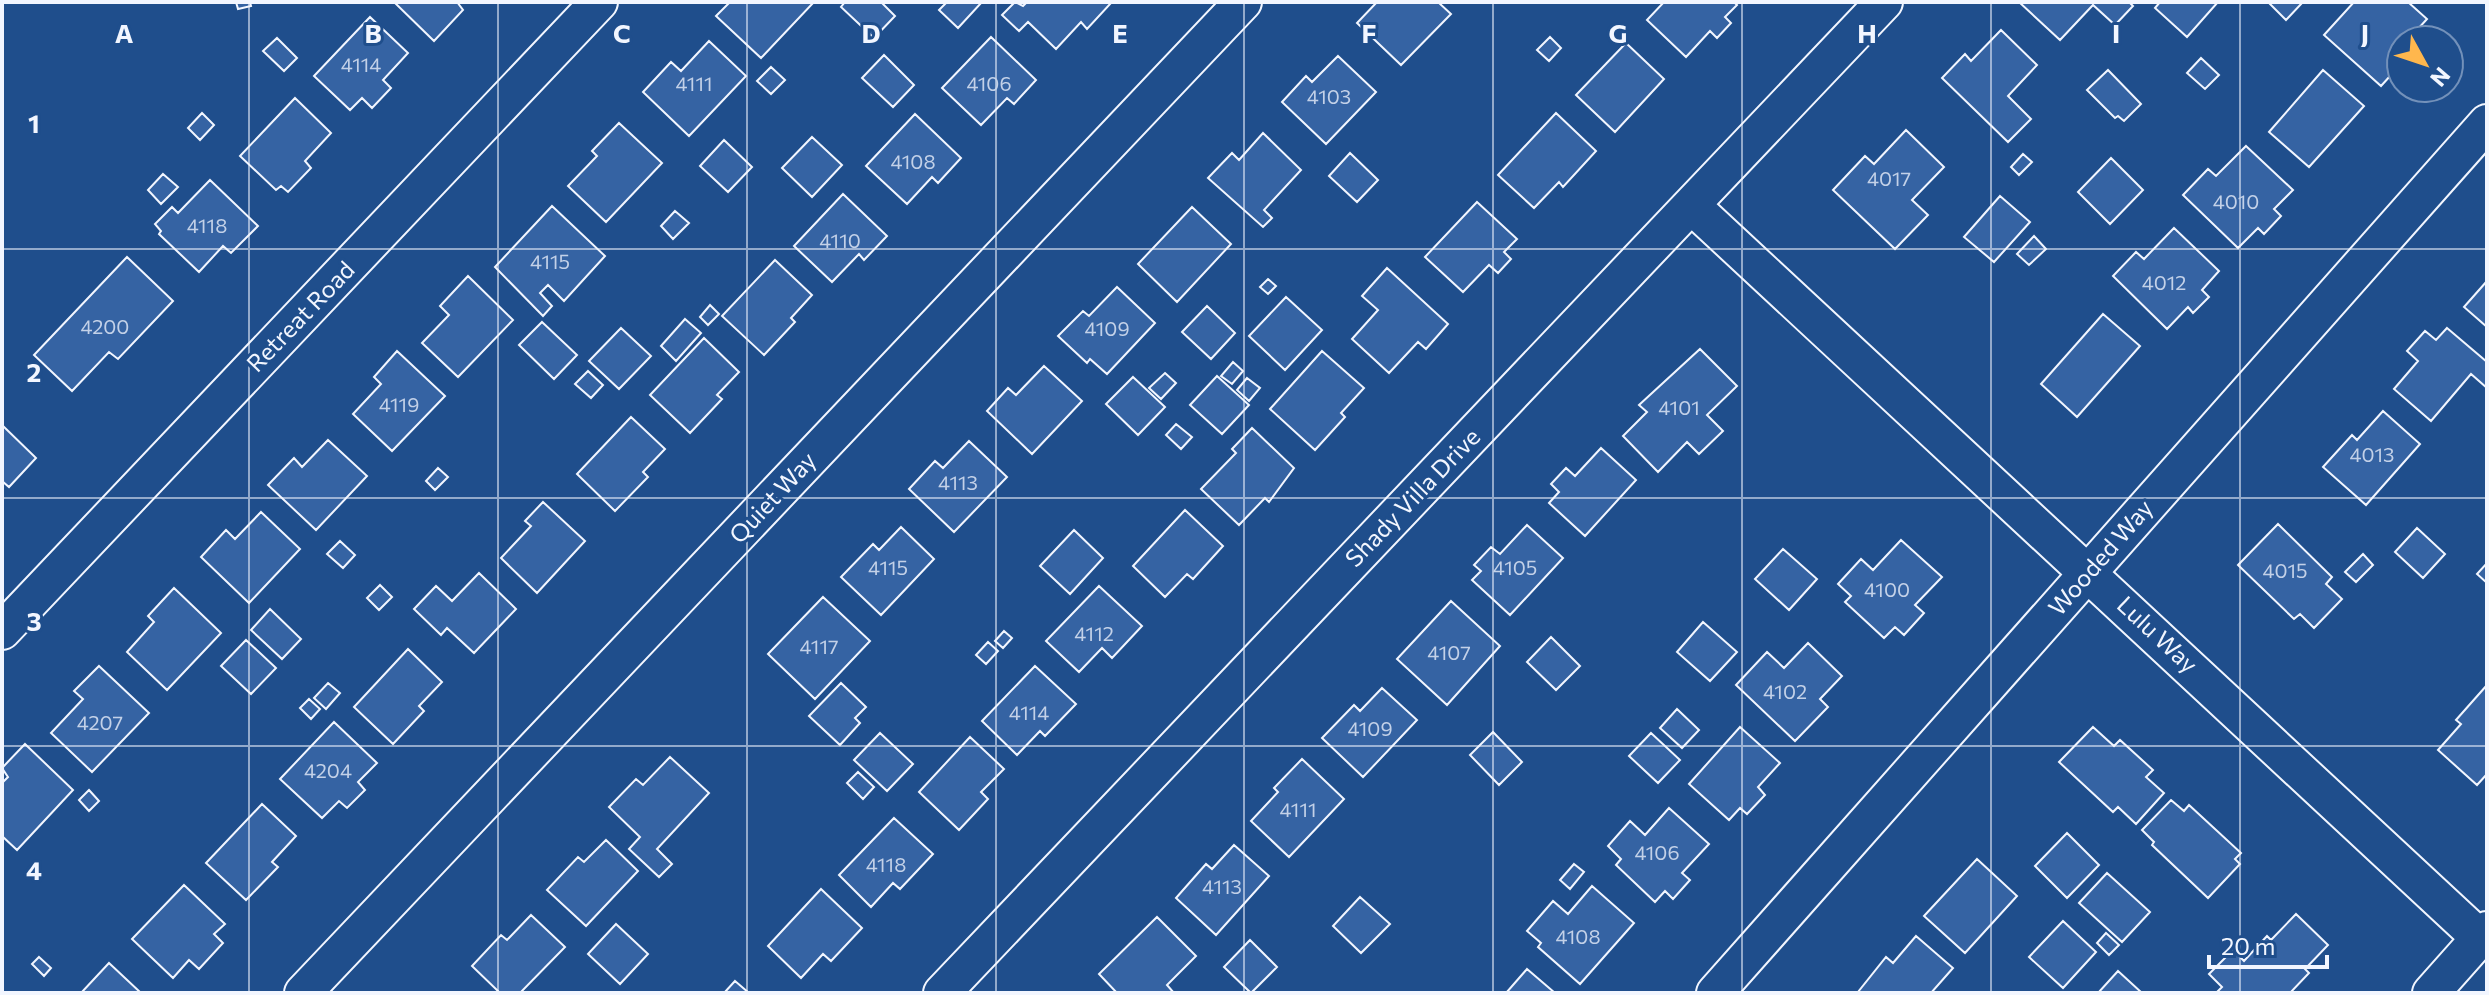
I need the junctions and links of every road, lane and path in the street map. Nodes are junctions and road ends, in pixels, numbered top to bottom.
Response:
1 (599, 2) edge
2 (1243, 2) edge
3 (1884, 2) edge
4 (2487, 123) edge
5 (1691, 205) junction
6 (2090, 572) junction
7 (2, 631) edge
8 (2483, 934) edge
9 (303, 993) edge
10 (942, 993) edge
11 (1715, 993) edge
12 (2431, 993) edge

1 - 7 street, Retreat Road
2 - 9 street, Quiet Way
3 - 5 street, Shady Villa Drive
4 - 6 street, Wooded Way
5 - 6 street, Lulu Way
5 - 10 street, Shady Villa Drive
6 - 8 street, Lulu Way
6 - 11 street, Wooded Way
8 - 12 street

